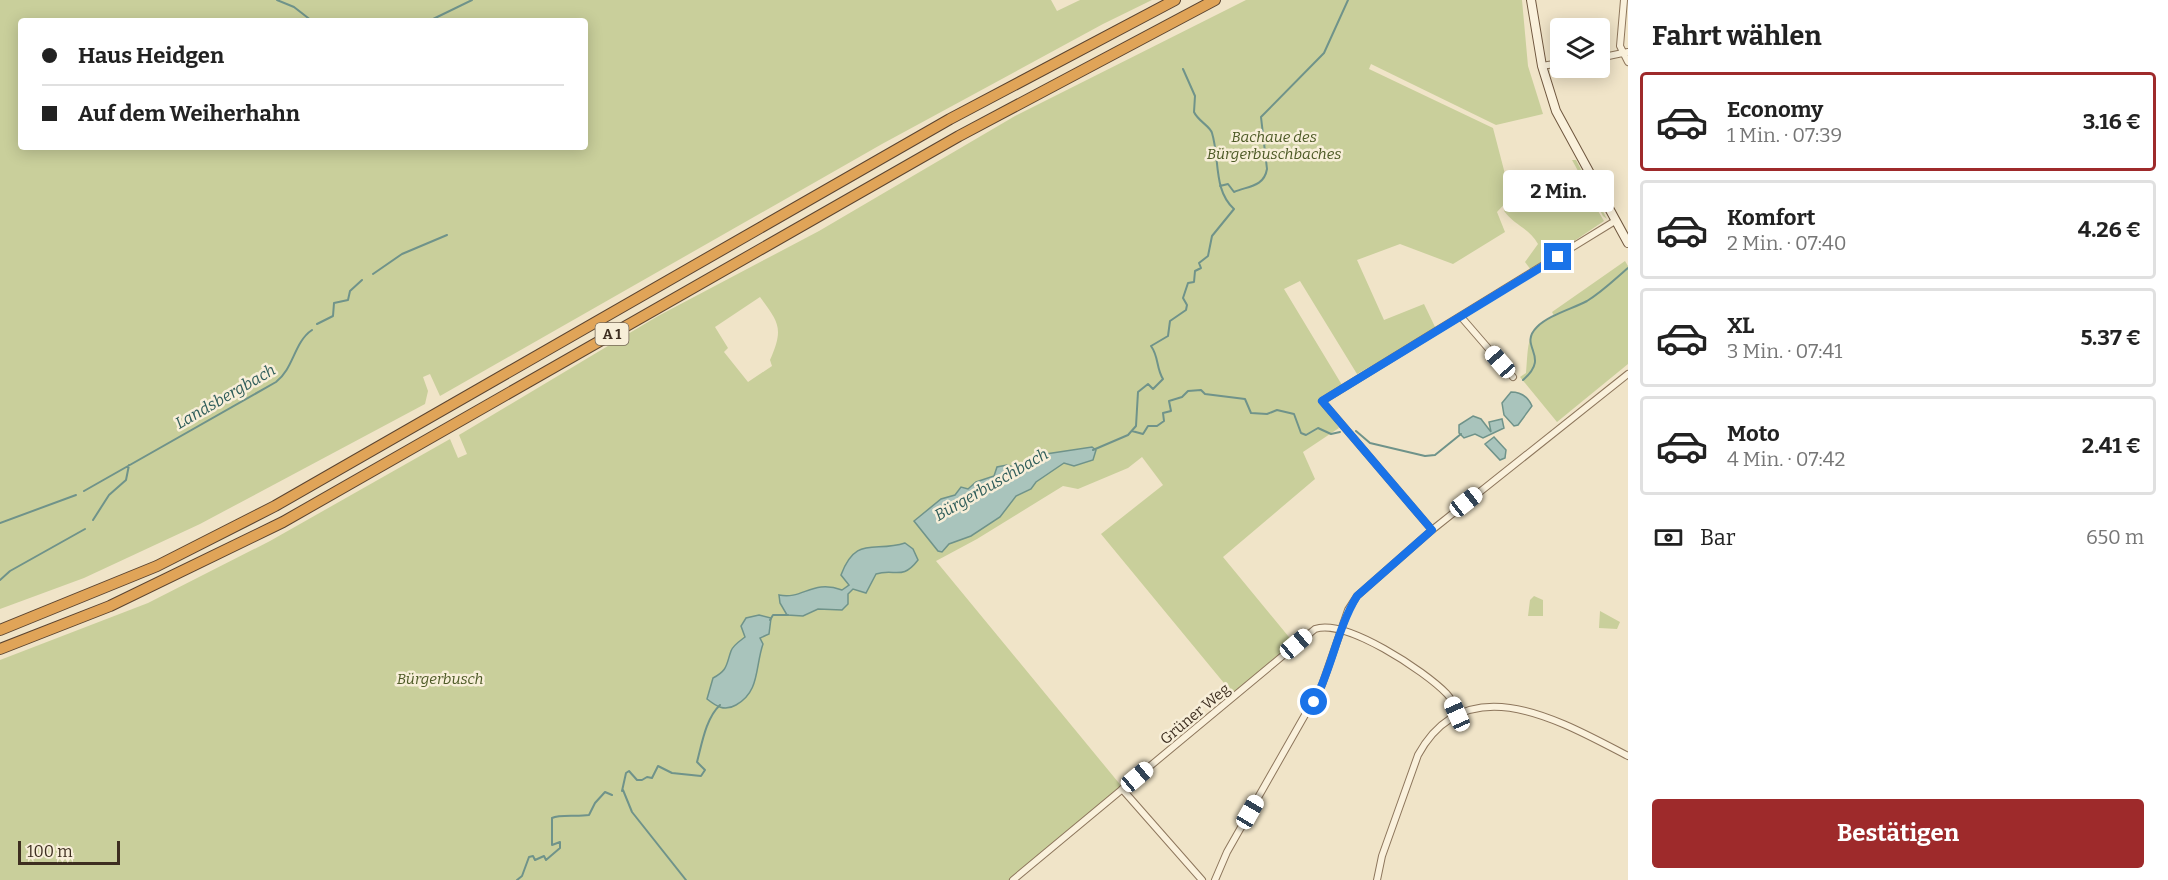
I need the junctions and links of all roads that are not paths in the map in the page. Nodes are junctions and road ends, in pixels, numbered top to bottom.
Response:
1 (1175, 0) edge
2 (1215, 0) edge
3 (1531, 0) edge
4 (1624, 0) edge
5 (1626, 53) edge
6 (1610, 56) edge
7 (1628, 63) edge
8 (1550, 65) edge
9 (1542, 66) junction
10 (1616, 221) junction
11 (1628, 243) edge
12 (1462, 318) junction
13 (1628, 374) edge
14 (1513, 377) dead end
15 (1432, 530) junction
16 (1342, 629) junction
17 (0, 630) edge
18 (0, 649) edge
19 (1457, 714) junction
20 (1628, 756) edge
21 (1122, 789) junction
22 (1013, 880) edge
23 (1202, 880) edge
24 (1215, 880) edge
25 (1377, 880) edge

1 - 17 highway, A 1
2 - 18 highway, A 1
3 - 9 main road
4 - 5 street
5 - 6 street
5 - 7 street
8 - 9 street
9 - 10 main road
10 - 11 main road
10 - 12 street
12 - 14 street
12 - 15 street
13 - 15 street
15 - 16 street
16 - 19 street
16 - 21 street, Grüner Weg
16 - 24 street
19 - 20 street
19 - 25 street
21 - 22 street, Grüner Weg
21 - 23 street

